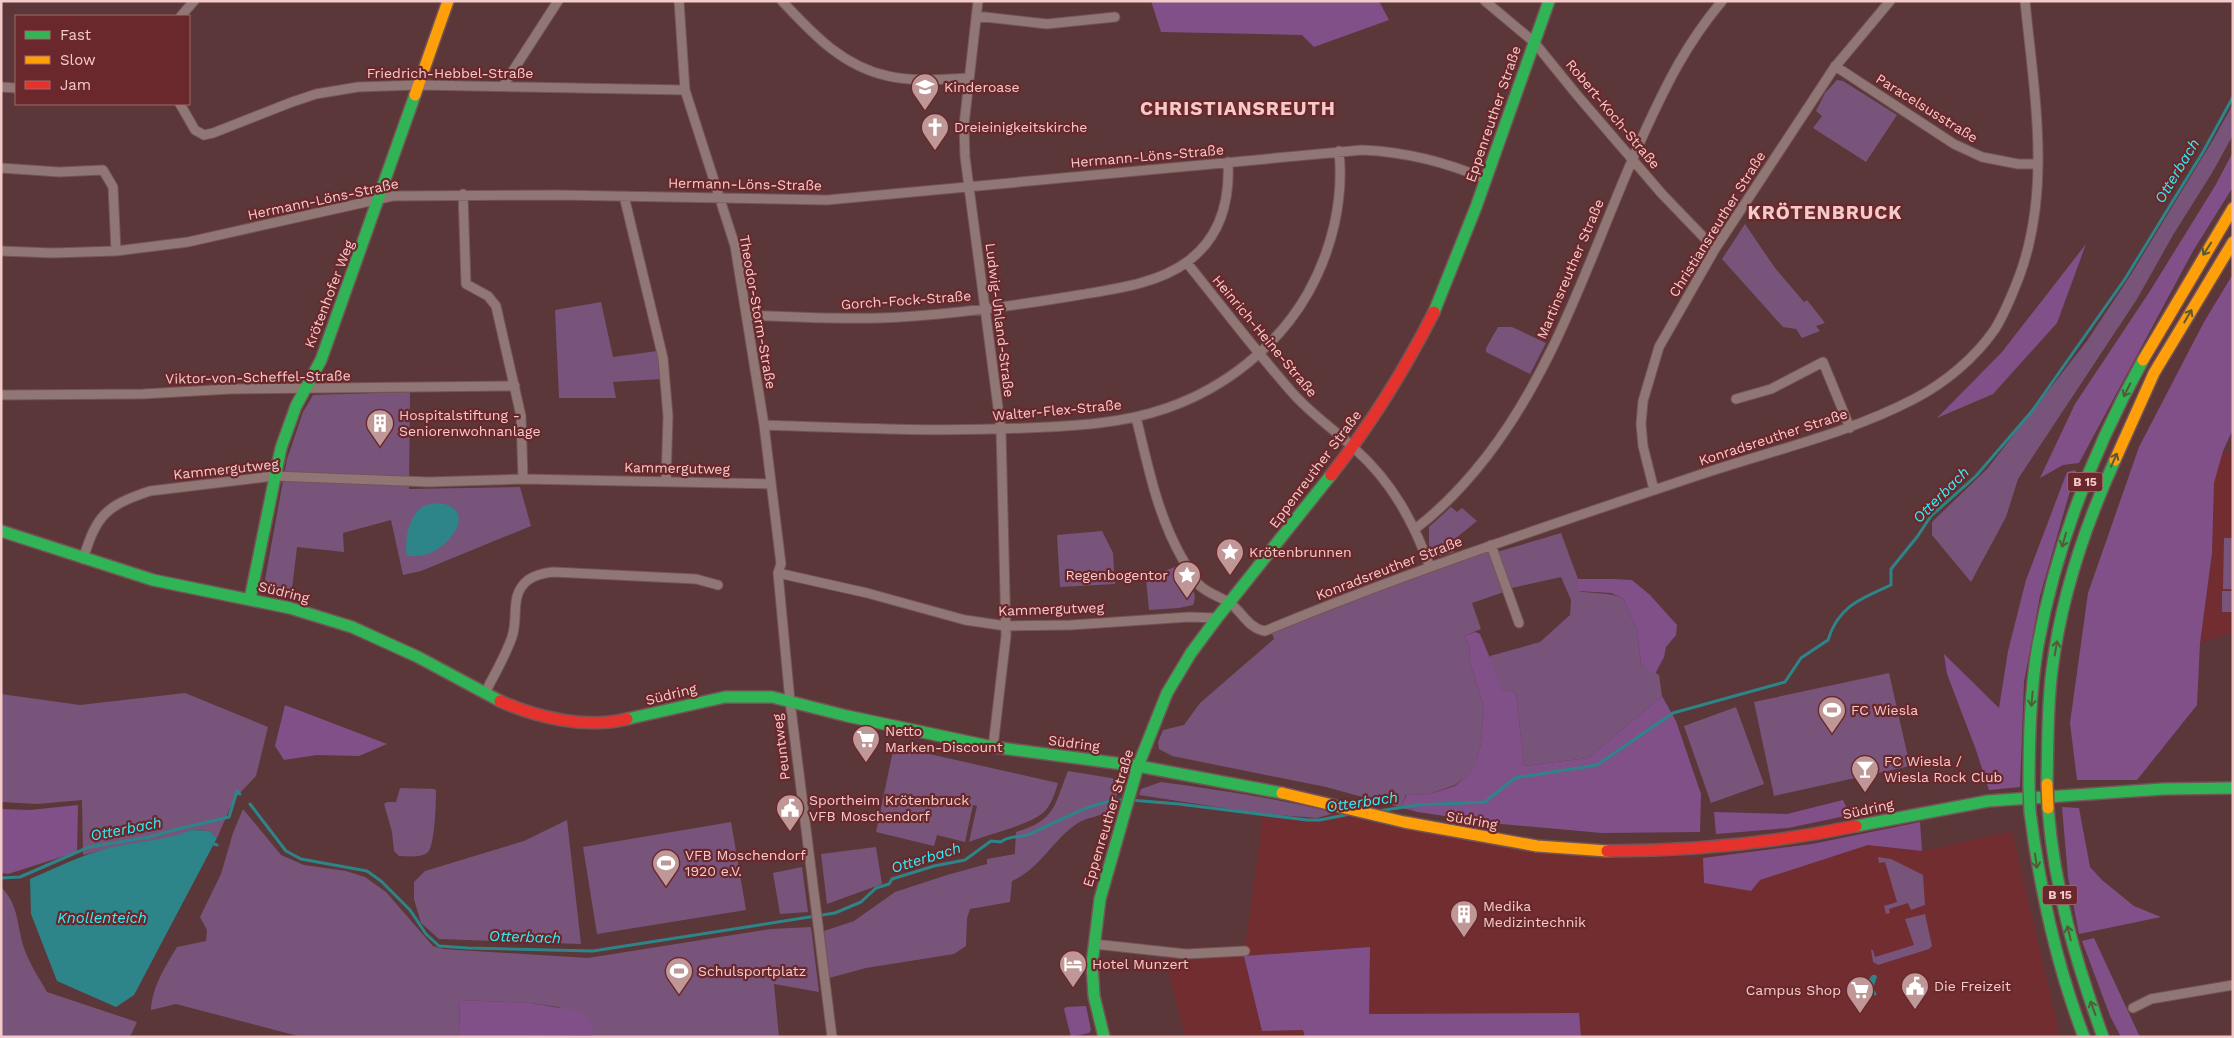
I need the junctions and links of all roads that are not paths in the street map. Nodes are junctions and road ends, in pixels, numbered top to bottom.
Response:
1 (194, 1) edge
2 (448, 1) edge
3 (558, 1) edge
4 (679, 1) edge
5 (782, 1) edge
6 (978, 1) edge
7 (1485, 1) edge
8 (1549, 1) edge
9 (1722, 1) edge
10 (1890, 1) edge
11 (2025, 1) edge
12 (182, 15) edge
13 (976, 16) junction
14 (1115, 17) dead end
15 (1534, 42) junction
16 (1835, 66) junction
17 (969, 78) junction
18 (418, 85) junction
19 (503, 86) junction
20 (1, 87) edge
21 (15, 88) edge
22 (686, 90) junction
23 (181, 105) edge
24 (1339, 151) junction
25 (1632, 158) junction
26 (1228, 162) junction
27 (2038, 164) junction
28 (1, 168) edge
29 (1486, 179) junction
30 (968, 186) junction
31 (463, 194) junction
32 (624, 196) junction
33 (381, 198) junction
34 (721, 198) junction
35 (2233, 208) edge
36 (2233, 242) edge
37 (1715, 249) junction
38 (1, 250) edge
39 (116, 251) junction
40 (1187, 262) junction
41 (985, 308) junction
42 (746, 315) junction
43 (1260, 353) junction
44 (515, 386) junction
45 (307, 388) junction
46 (1, 395) edge
47 (1736, 399) dead end
48 (1136, 417) junction
49 (764, 425) junction
50 (1850, 428) junction
51 (1001, 430) junction
52 (1353, 447) junction
53 (274, 476) junction
54 (523, 479) junction
55 (666, 481) junction
56 (771, 484) junction
57 (1654, 490) junction
58 (1415, 529) junction
59 (1, 532) edge
60 (1491, 545) junction
61 (83, 559) junction
62 (1430, 567) junction
63 (778, 573) junction
64 (718, 585) dead end
65 (250, 599) junction
66 (1229, 603) junction
67 (1216, 618) junction
68 (1519, 623) dead end
69 (1006, 626) junction
70 (485, 694) junction
71 (790, 701) junction
72 (993, 747) junction
73 (1138, 766) junction
74 (2233, 788) edge
75 (1094, 944) junction
76 (1244, 951) dead end
77 (2064, 982) junction
78 (2233, 985) edge
79 (2133, 1008) dead end
80 (832, 1037) edge
81 (1104, 1037) edge
82 (2074, 1037) edge
83 (2084, 1037) edge
84 (2103, 1037) edge

1 - 12 street
2 - 18 main road, Krötenhofer Weg
3 - 19 street
4 - 22 street, Theodor-Storm-Straße
5 - 17 street
6 - 13 street, Ludwig-Uhland-Straße
7 - 15 street, Robert-Koch-Straße
8 - 15 main road, Eppenreuther Straße
9 - 25 street, Martinsreuther Straße
10 - 16 street, Christiansreuther Straße
11 - 27 street, Konradsreuther Straße
13 - 14 street
13 - 17 street, Ludwig-Uhland-Straße
15 - 25 street, Robert-Koch-Straße
15 - 29 main road, Eppenreuther Straße
16 - 27 street, Paracelsusstraße
16 - 37 street, Christiansreuther Straße
17 - 30 street, Ludwig-Uhland-Straße
18 - 19 street, Friedrich-Hebbel-Straße
18 - 23 street, Friedrich-Hebbel-Straße
18 - 33 main road, Krötenhofer Weg
19 - 22 street, Friedrich-Hebbel-Straße
20 - 21 street
22 - 34 street, Theodor-Storm-Straße
24 - 26 street, Hermann-Löns-Straße
24 - 29 street, Hermann-Löns-Straße
24 - 43 street, Walter-Flex-Straße
25 - 37 street, Robert-Koch-Straße
25 - 58 street, Martinsreuther Straße
26 - 30 street, Hermann-Löns-Straße
26 - 40 street, Gorch-Fock-Straße
27 - 50 street, Konradsreuther Straße
28 - 39 street
29 - 52 main road, Eppenreuther Straße
30 - 34 street, Hermann-Löns-Straße
30 - 41 street, Ludwig-Uhland-Straße
31 - 32 street, Hermann-Löns-Straße
31 - 33 street, Hermann-Löns-Straße
31 - 44 street
32 - 34 street, Hermann-Löns-Straße
32 - 55 street
33 - 39 street, Hermann-Löns-Straße
33 - 45 main road, Krötenhofer Weg
34 - 42 street, Theodor-Storm-Straße
35 -> 77 main road, B 15, bridge
84 -> 36 main road, B 15, bridge
37 - 57 street, Christiansreuther Straße
38 - 39 street, Hermann-Löns-Straße
40 - 41 street, Gorch-Fock-Straße
40 - 43 street, Heinrich-Heine-Straße
41 - 42 street, Gorch-Fock-Straße
41 - 51 street, Ludwig-Uhland-Straße
42 - 49 street, Theodor-Storm-Straße
43 - 48 street, Walter-Flex-Straße
43 - 52 street, Heinrich-Heine-Straße
44 - 45 street, Viktor-von-Scheffel-Straße
44 - 54 street
45 - 46 street, Viktor-von-Scheffel-Straße
45 - 53 main road, Krötenhofer Weg
47 - 50 street
48 - 51 street, Walter-Flex-Straße
48 - 66 street, Konradsreuther Straße
49 - 51 street, Walter-Flex-Straße
49 - 56 street, Theodor-Storm-Straße
50 - 57 street, Konradsreuther Straße
51 - 69 street, Ludwig-Uhland-Straße
52 - 58 street, Heinrich-Heine-Straße
52 - 66 main road, Eppenreuther Straße
53 - 54 street, Kammergutweg
53 - 61 street, Kammergutweg
53 - 65 main road, Krötenhofer Weg
54 - 55 street, Kammergutweg
55 - 56 street, Kammergutweg
56 - 63 street
57 - 60 street, Konradsreuther Straße
58 - 62 street, Heinrich-Heine-Straße
59 - 61 main road, Südring
60 - 62 street, Konradsreuther Straße
60 - 68 street
61 - 65 main road, Südring
62 - 66 street, Konradsreuther Straße
63 - 69 street, Kammergutweg
63 - 71 street, Peuntweg
64 - 70 street
65 - 70 main road, Südring
66 - 67 main road, Eppenreuther Straße
67 - 69 street, Kammergutweg
67 - 73 main road, Eppenreuther Straße
69 - 72 street, Ludwig-Uhland-Straße
70 - 71 main road, Südring
71 - 72 main road, Südring
71 - 80 street, Peuntweg
72 - 73 main road, Südring
73 - 74 main road, Südring
73 - 75 main road, Eppenreuther Straße
75 - 76 street
75 - 81 main road, Eppenreuther Straße
77 - 82 main road, B 15
77 - 83 main road, B 15
78 - 79 street

